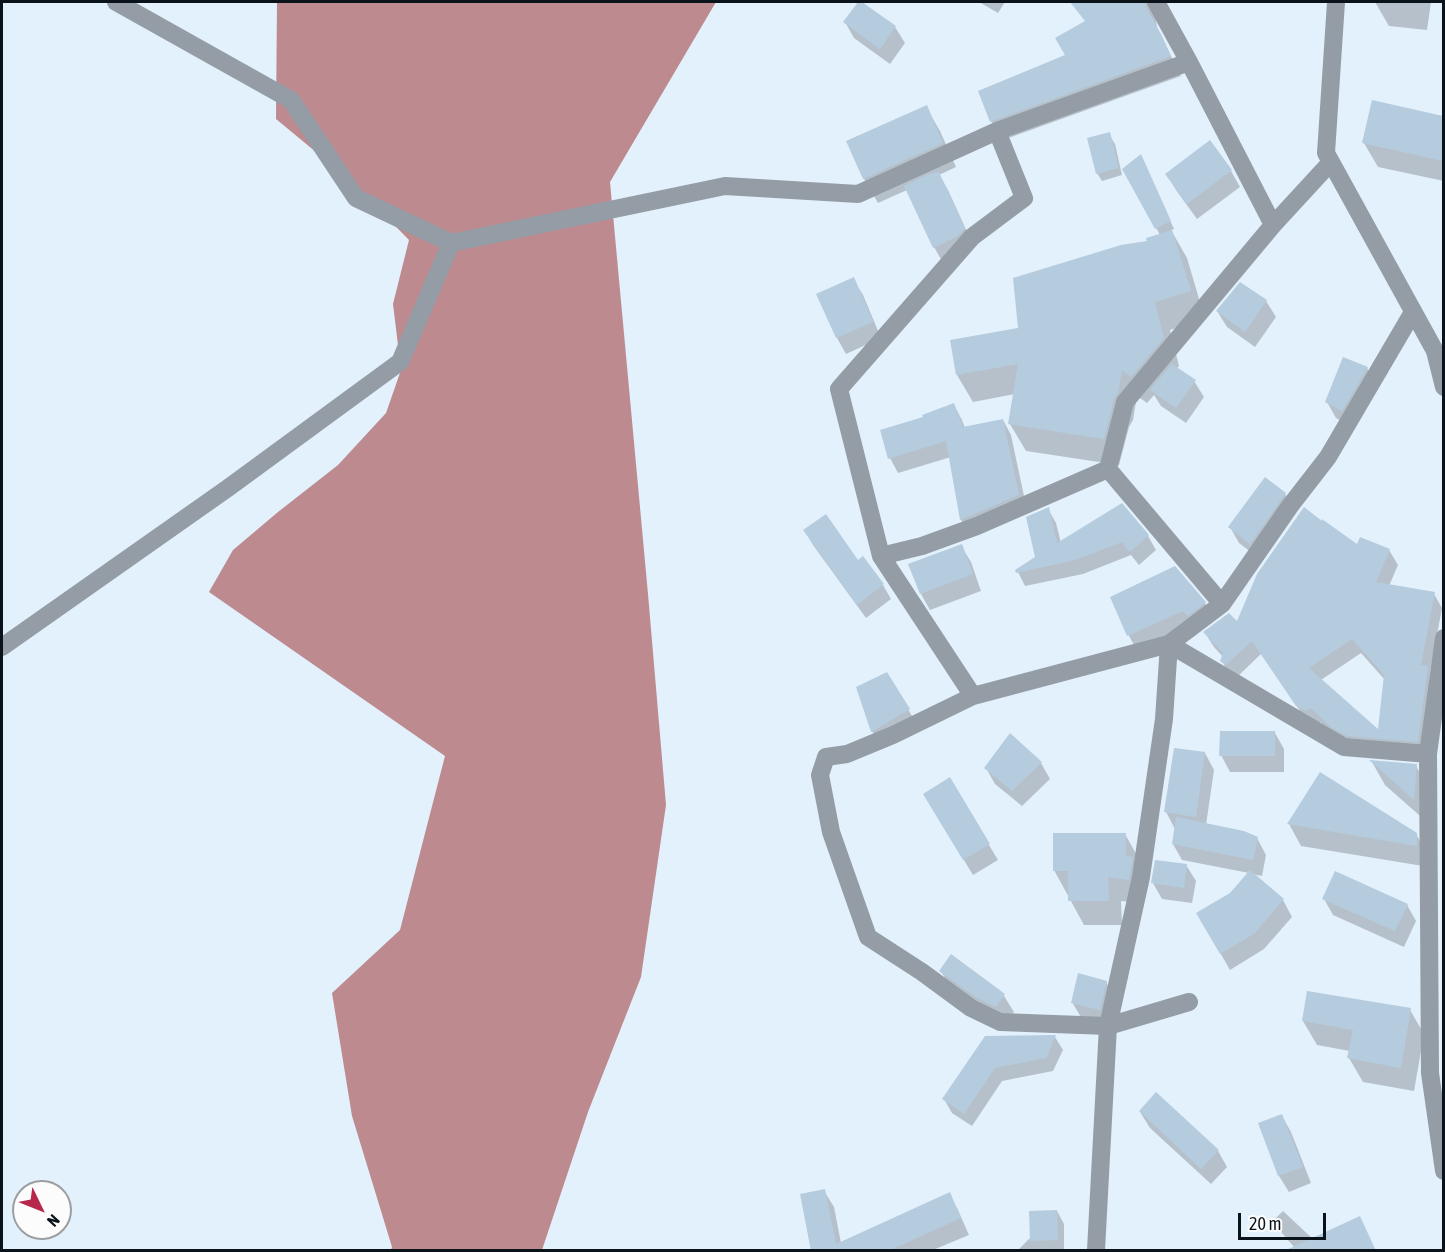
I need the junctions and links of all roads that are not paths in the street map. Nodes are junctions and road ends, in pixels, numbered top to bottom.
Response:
1 (116, 2) edge
2 (1156, 2) edge
3 (1336, 2) edge
4 (1189, 62) junction
5 (997, 131) junction
6 (1330, 162) junction
7 (1273, 225) junction
8 (451, 243) junction
9 (1413, 312) junction
10 (1443, 387) edge
11 (1108, 469) junction
12 (881, 556) junction
13 (1222, 604) junction
14 (1443, 638) edge
15 (1169, 644) junction
16 (2, 647) edge
17 (973, 696) junction
18 (1428, 754) junction
19 (1190, 1002) dead end
20 (1108, 1026) junction
21 (1437, 1074) edge
22 (1443, 1171) edge
23 (1096, 1251) edge

1 - 8 street
2 - 4 street
3 - 6 street
4 - 5 street
4 - 7 street
5 - 8 street
5 - 12 street
6 - 7 street
6 - 9 street
7 - 11 street
8 - 16 street
9 - 10 street
9 - 13 street
11 - 12 street
11 - 13 street
12 - 17 street
13 - 15 street
14 - 18 street
15 - 17 street
15 - 18 street
15 - 20 street
17 - 20 street
18 - 21 street
19 - 20 street
20 - 23 street
21 - 22 street

